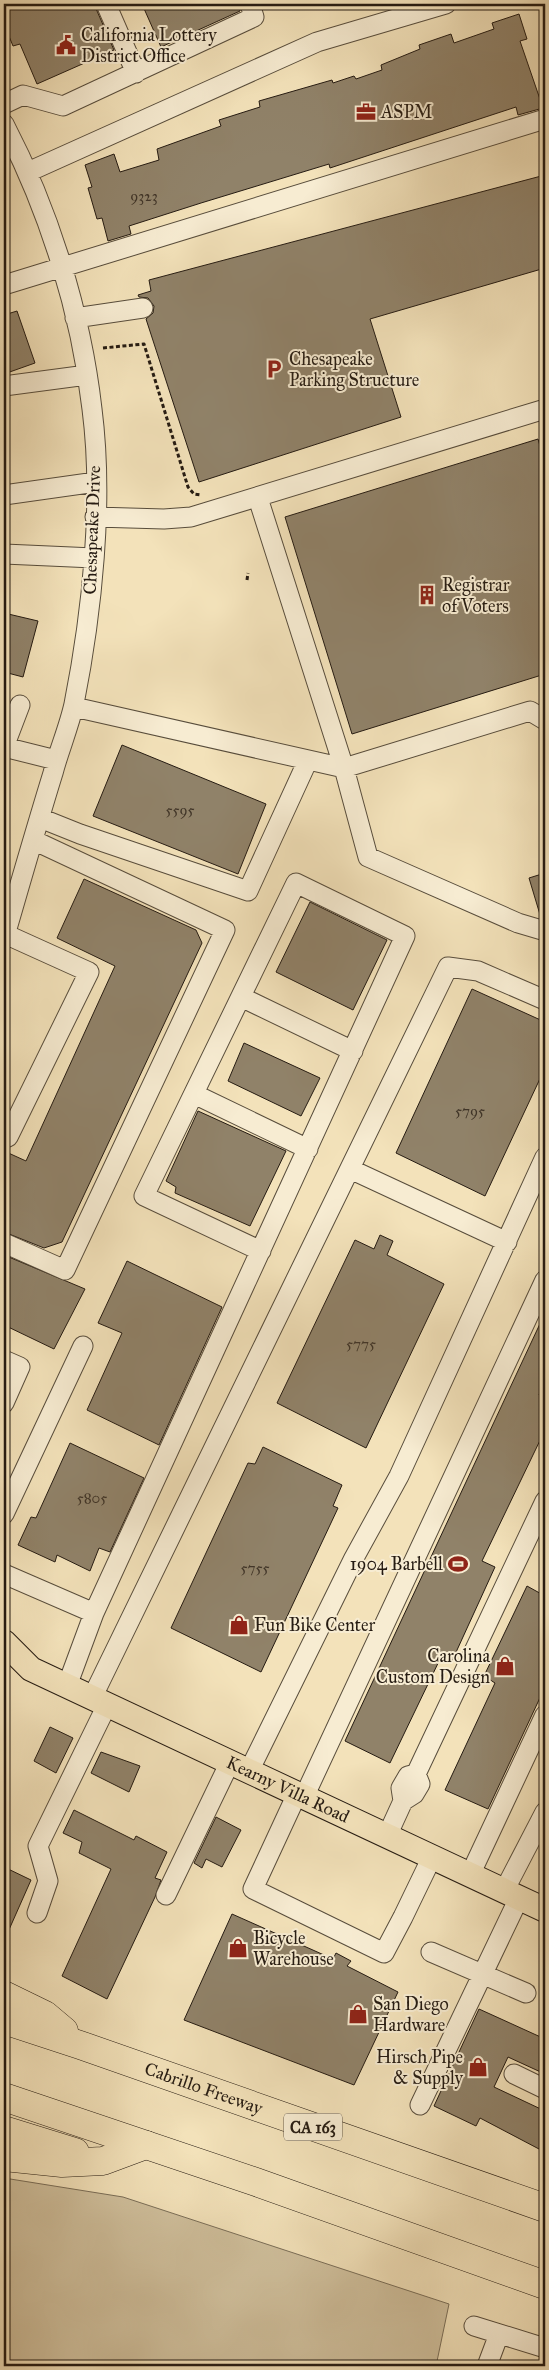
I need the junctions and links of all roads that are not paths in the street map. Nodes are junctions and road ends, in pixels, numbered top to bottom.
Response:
1 (106, 4) edge
2 (250, 4) edge
3 (446, 4) edge
4 (136, 73) junction
5 (4, 104) edge
6 (545, 119) edge
7 (6, 135) edge
8 (28, 172) junction
9 (61, 268) junction
10 (4, 286) edge
11 (143, 308) dead end
12 (75, 318) junction
13 (87, 375) junction
14 (4, 386) edge
15 (545, 409) edge
16 (96, 482) junction
17 (4, 495) edge
18 (258, 498) junction
19 (95, 517) junction
20 (4, 554) edge
21 (94, 558) junction
22 (20, 705) dead end
23 (74, 707) junction
24 (545, 720) edge
25 (4, 747) edge
26 (56, 760) junction
27 (308, 760) junction
28 (344, 768) junction
29 (40, 818) junction
30 (33, 840) junction
31 (5, 930) edge
32 (545, 931) edge
33 (240, 997) junction
34 (545, 1000) edge
35 (353, 1051) junction
36 (194, 1094) junction
37 (4, 1135) edge
38 (308, 1149) junction
39 (545, 1157) edge
40 (350, 1169) junction
41 (507, 1242) junction
42 (4, 1243) edge
43 (261, 1251) junction
44 (545, 1280) edge
45 (83, 1346) dead end
46 (4, 1360) edge
47 (4, 1402) edge
48 (545, 1501) edge
49 (4, 1514) edge
50 (4, 1574) edge
51 (94, 1613) junction
52 (4, 1642) edge
53 (4, 1668) edge
54 (31, 1669) junction
55 (67, 1686) junction
56 (100, 1701) junction
57 (545, 1715) edge
58 (239, 1767) junction
59 (300, 1795) junction
60 (545, 1812) edge
61 (387, 1836) junction
62 (432, 1857) junction
63 (470, 1875) junction
64 (166, 1895) dead end
65 (512, 1895) junction
66 (545, 1910) edge
67 (37, 1913) dead end
68 (432, 1952) dead end
69 (483, 1974) junction
70 (526, 1993) dead end
71 (4, 1995) edge
72 (4, 2020) edge
73 (80, 2045) junction
74 (514, 2074) dead end
75 (545, 2089) edge
76 (4, 2097) edge
77 (420, 2105) dead end
78 (4, 2130) edge
79 (146, 2146) junction
80 (4, 2157) edge
81 (103, 2161) junction
82 (545, 2208) edge
83 (545, 2285) edge
84 (474, 2326) dead end
85 (499, 2334) junction
86 (545, 2348) edge
87 (488, 2366) edge

1 - 4 street
2 - 4 street
3 - 8 street
4 - 5 street
6 - 9 street
7 - 8 street, Chesapeake Drive
8 - 9 street, Chesapeake Drive
9 - 10 street
9 - 12 street, Chesapeake Drive
11 - 12 street
12 - 13 street, Chesapeake Drive
13 - 14 street
13 - 16 street, Chesapeake Drive
15 - 18 street
16 - 17 street
16 - 19 street, Chesapeake Drive
18 - 19 street
18 - 28 street
19 - 21 street, Chesapeake Drive
20 - 21 street
21 - 23 street, Chesapeake Drive
22 - 25 street
23 - 26 street, Chesapeake Drive
23 - 27 street
24 - 28 street
25 - 26 street
26 - 29 street, Chesapeake Drive
27 - 28 street
27 - 29 street
28 - 32 street
29 - 30 street, Chesapeake Drive
30 - 31 street, Chesapeake Drive
30 - 42 street
31 - 37 street
33 - 35 street
33 - 35 street
33 - 36 street
34 - 40 street
35 - 38 street
36 - 38 street
36 - 43 street
38 - 43 street
39 - 41 street
40 - 41 street
40 - 56 street
41 - 58 street
43 - 51 street
44 - 59 street
45 - 49 street
46 - 47 street
48 - 61 street
50 - 51 street
51 - 55 street
52 - 54 main road, Kearny Villa Road
53 - 54 main road, Kearny Villa Road
54 - 55 main road, Kearny Villa Road
55 - 56 main road, Kearny Villa Road
56 - 58 main road, Kearny Villa Road
56 - 67 street
57 - 63 street
58 - 59 main road, Kearny Villa Road
58 - 64 street
59 - 61 main road, Kearny Villa Road
59 - 62 street
60 - 65 street
61 - 62 main road, Kearny Villa Road
62 - 63 main road, Kearny Villa Road
63 - 65 main road, Kearny Villa Road
65 - 66 main road, Kearny Villa Road
65 - 69 street
68 - 69 street
69 - 70 street
69 - 77 street
71 - 73 highway
72 - 73 highway, Cabrillo Freeway / CA 163
73 - 82 highway, Cabrillo Freeway / CA 163
74 - 75 street
76 - 79 highway
78 - 81 highway
79 - 81 highway
79 - 83 highway
80 - 81 highway
84 - 85 street
85 - 86 street
85 - 87 street

